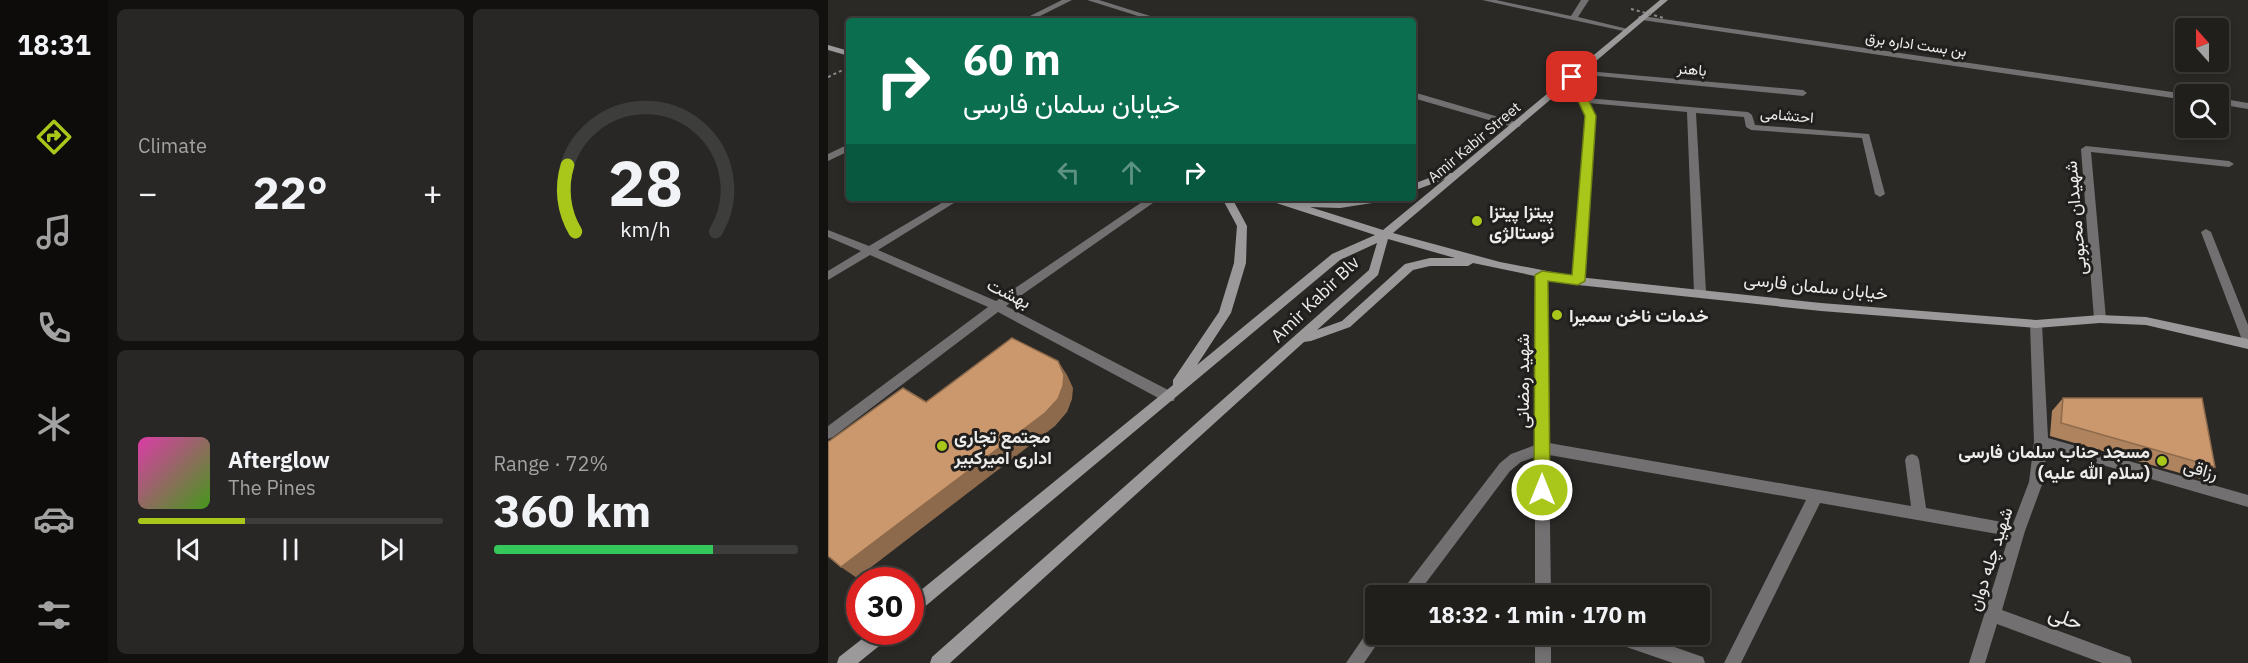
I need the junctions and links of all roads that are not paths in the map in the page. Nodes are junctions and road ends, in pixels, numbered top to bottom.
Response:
1 (1068, 0) edge
2 (1091, 0) edge
3 (1486, 0) edge
4 (1585, 0) edge
5 (1664, 0) edge
6 (1030, 18) edge
7 (1152, 18) edge
8 (1642, 18) junction
9 (1574, 19) junction
10 (1628, 30) junction
11 (828, 47) edge
12 (846, 53) edge
13 (1575, 75) junction
14 (1803, 93) dead end
15 (2175, 95) edge
16 (1416, 96) edge
17 (1583, 100) junction
18 (2229, 103) edge
19 (2248, 106) edge
20 (1691, 111) junction
21 (1516, 125) junction
22 (846, 149) edge
23 (828, 158) edge
24 (1470, 162) junction
25 (2229, 164) dead end
26 (1416, 187) edge
27 (1880, 194) dead end
28 (952, 201) edge
29 (1151, 201) edge
30 (1229, 201) edge
31 (1280, 201) edge
32 (1366, 201) edge
33 (1286, 203) junction
34 (2206, 232) dead end
35 (828, 233) edge
36 (1384, 235) junction
37 (870, 250) junction
38 (1489, 262) junction
39 (1542, 275) junction
40 (828, 276) edge
41 (1578, 281) junction
42 (1700, 292) junction
43 (997, 306) junction
44 (2100, 319) junction
45 (2036, 324) junction
46 (1300, 341) junction
47 (2248, 342) edge
48 (1169, 397) junction
49 (828, 433) edge
50 (2041, 442) junction
51 (1542, 448) junction
52 (1912, 460) dead end
53 (1816, 496) junction
54 (2248, 501) edge
55 (1919, 513) junction
56 (2018, 531) junction
57 (1414, 585) edge
58 (1543, 585) edge
59 (924, 598) edge
60 (1992, 614) junction
61 (867, 645) edge
62 (1368, 645) edge
63 (1543, 645) edge
64 (1645, 645) edge
65 (845, 663) edge
66 (938, 663) edge
67 (1354, 663) edge
68 (1543, 663) edge
69 (1698, 663) edge
70 (1732, 663) edge
71 (1977, 663) edge
72 (2124, 663) edge

1 - 6 street
2 - 7 street
3 - 9 street
4 - 9 street
5 - 8 main road, Amir Kabir Street
8 - 10 main road, Amir Kabir Street
8 - 15 street, بن بست اداره برق
9 - 10 street
10 - 13 main road, Amir Kabir Street
11 - 12 main road
13 - 14 street, باهنر
13 - 17 street
13 - 21 main road, Amir Kabir Street
16 - 21 street
17 - 20 street, احتشامی
17 - 41 street
18 - 19 street
20 - 27 street, احتشامی
20 - 42 street
21 - 24 main road, Amir Kabir Street
22 - 23 street
24 - 26 main road
24 - 36 main road, Amir Kabir Street
25 - 44 street, شهیدان محبوبی
28 - 37 street
29 - 43 street
30 - 48 main road
31 - 33 main road
32 - 33 main road
33 - 36 main road, خیابان سلمان فارسی
34 - 47 street
35 - 37 street, بهشت
36 - 38 main road, خیابان سلمان فارسی
36 - 46 main road, Amir Kabir Blv
36 - 48 main road, Amir Kabir Blv
37 - 40 street
37 - 43 street, بهشت
38 - 39 main road, خیابان سلمان فارسی
38 - 46 main road
39 - 41 main road, خیابان سلمان فارسی
39 - 51 street, شهید رمضانی
41 - 42 main road, خیابان سلمان فارسی
42 - 45 main road, خیابان سلمان فارسی
43 - 48 street, بهشت
43 - 49 street
44 - 45 main road, خیابان سلمان فارسی
44 - 47 main road, خیابان سلمان فارسی
45 - 50 street, شهید چله دوان
46 - 66 main road, Amir Kabir Blv
48 - 59 main road, Amir Kabir Blv
50 - 54 street, رزاقی
50 - 56 street, شهید چله دوان
51 - 53 street
51 - 57 street
51 - 58 street, شهید رمضانی
52 - 55 street
53 - 55 street
53 - 70 street
55 - 56 street
56 - 60 street, شهید چله دوان
60 - 71 street, شهید چله دوان
60 - 72 street, حلی
61 - 65 main road
62 - 67 street
63 - 68 street
64 - 69 street

